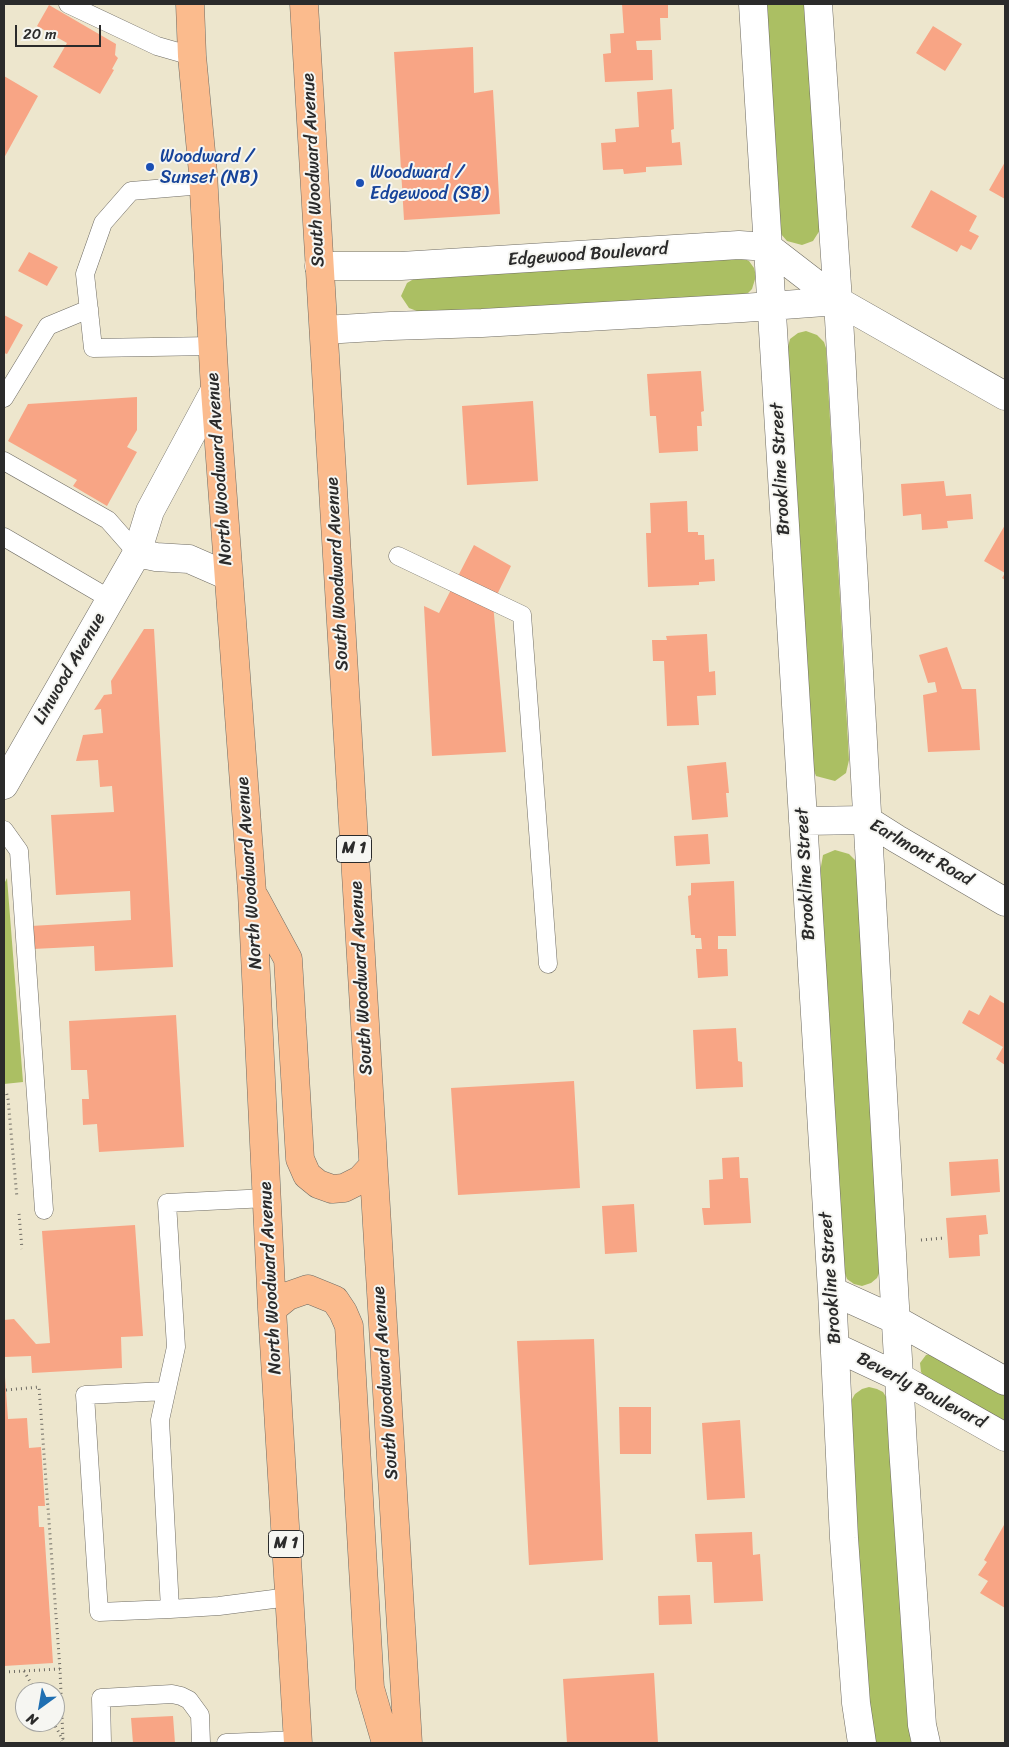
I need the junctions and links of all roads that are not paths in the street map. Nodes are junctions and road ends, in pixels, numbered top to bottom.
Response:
1 (190, 4) edge
2 (304, 4) edge
3 (753, 4) edge
4 (818, 4) edge
5 (77, 6) edge
6 (192, 56) junction
7 (203, 185) junction
8 (768, 247) junction
9 (319, 266) junction
10 (838, 301) junction
11 (772, 305) junction
12 (89, 309) junction
13 (324, 330) junction
14 (212, 346) junction
15 (214, 390) junction
16 (1005, 396) edge
17 (4, 398) edge
18 (4, 461) edge
19 (4, 537) edge
20 (136, 553) junction
21 (398, 556) dead end
22 (228, 576) junction
23 (110, 599) junction
24 (4, 785) edge
25 (867, 820) junction
26 (803, 821) junction
27 (4, 830) edge
28 (252, 892) junction
29 (1005, 902) edge
30 (548, 964) dead end
31 (373, 1166) junction
32 (267, 1198) junction
33 (44, 1210) dead end
34 (832, 1292) junction
35 (272, 1308) junction
36 (896, 1320) junction
37 (835, 1347) junction
38 (899, 1377) junction
39 (1005, 1381) edge
40 (166, 1391) junction
41 (1005, 1437) edge
42 (289, 1597) junction
43 (170, 1609) junction
44 (298, 1742) edge
45 (102, 1743) edge
46 (201, 1743) edge
47 (226, 1743) edge
48 (386, 1743) edge
49 (408, 1743) edge
50 (862, 1743) edge
51 (926, 1743) edge

1 - 6 main road, North Woodward Avenue / M 1
2 - 9 main road, South Woodward Avenue / M 1
3 - 8 street, Brookline Street
4 - 10 street
5 - 6 lane
6 - 7 main road, North Woodward Avenue / M 1
7 - 12 lane
7 - 14 main road, North Woodward Avenue / M 1
8 - 9 street, Edgewood Boulevard
8 - 10 street
8 - 11 street, Brookline Street
9 - 13 main road, South Woodward Avenue / M 1
10 - 11 street
10 - 16 street
10 - 25 street
11 - 13 street
11 - 26 street, Brookline Street
12 - 14 lane
12 - 17 lane
13 - 31 main road, South Woodward Avenue / M 1
14 - 15 main road, North Woodward Avenue / M 1
15 - 20 street, Linwood Avenue
15 - 22 main road, North Woodward Avenue / M 1
18 - 20 lane
19 - 23 lane
20 - 22 street
20 - 23 street, Linwood Avenue
21 - 30 lane
22 - 28 main road, North Woodward Avenue / M 1
23 - 24 street, Linwood Avenue
25 - 26 street, Earlmont Road
25 - 29 street, Earlmont Road
25 - 36 street
26 - 34 street, Brookline Street
27 - 33 lane
28 - 31 main road
28 - 32 main road, North Woodward Avenue / M 1
31 - 49 main road, South Woodward Avenue / M 1
32 - 35 main road, North Woodward Avenue / M 1
32 - 40 lane
34 - 36 street
34 - 37 street, Brookline Street
35 - 42 main road, North Woodward Avenue / M 1
35 - 48 main road
36 - 38 street
36 - 39 street
37 - 38 street, Beverly Boulevard
37 - 50 street, Brookline Street
38 - 41 street, Beverly Boulevard
38 - 51 street
40 - 43 lane
40 - 43 lane
42 - 43 lane
42 - 44 main road, North Woodward Avenue / M 1
44 - 47 lane
45 - 46 lane

